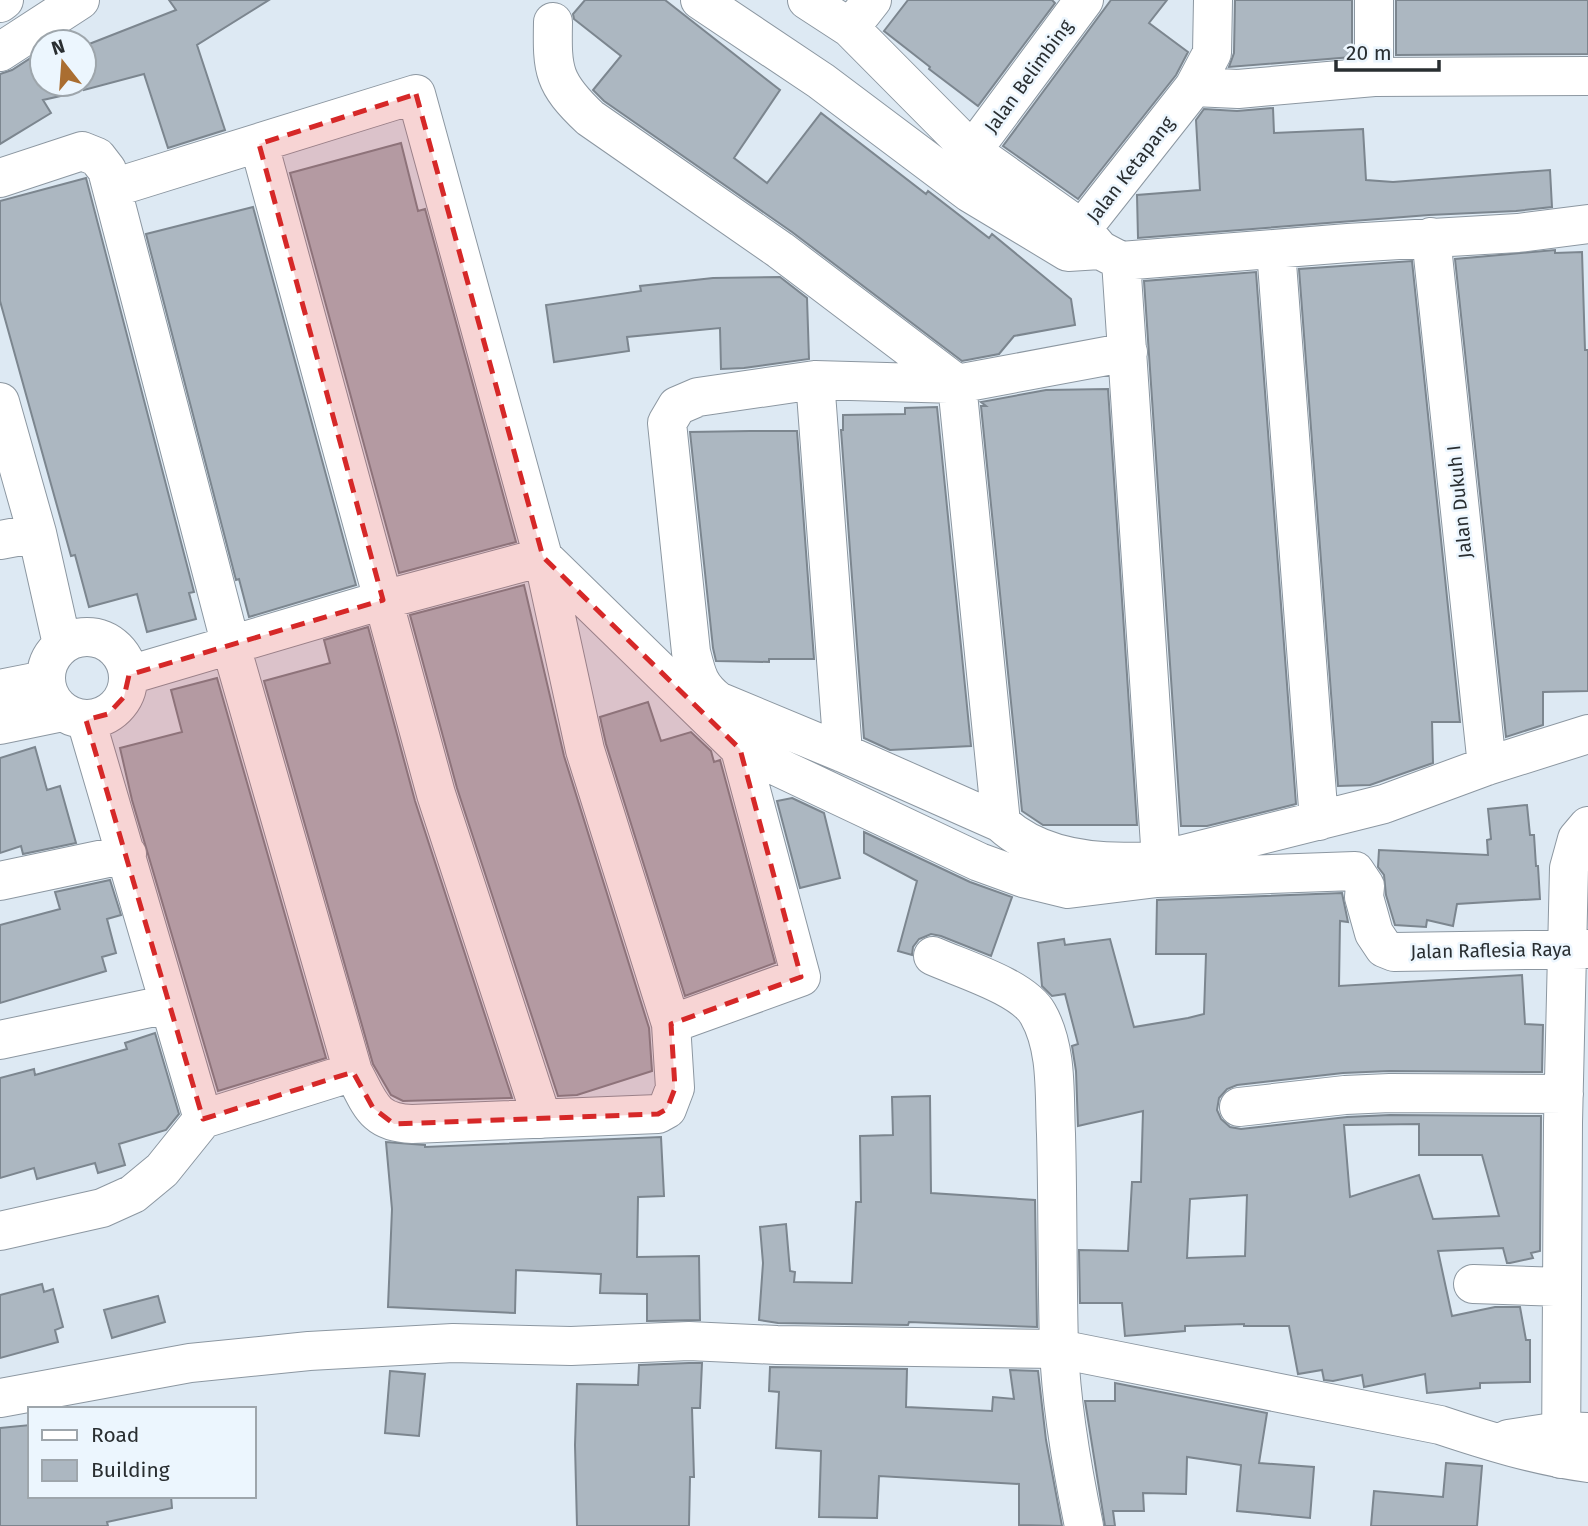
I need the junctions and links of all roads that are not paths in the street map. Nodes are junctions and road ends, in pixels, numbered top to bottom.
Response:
1 (80, 0) edge
2 (701, 0) edge
3 (807, 0) edge
4 (1084, 0) edge
5 (1213, 0) edge
6 (1374, 0) edge
7 (861, 14) edge
8 (553, 22) dead end
9 (0, 52) edge
10 (1588, 76) edge
11 (1374, 77) junction
12 (1194, 87) junction
13 (259, 144) junction
14 (972, 151) junction
15 (0, 178) edge
16 (113, 188) junction
17 (1588, 224) edge
18 (1431, 237) junction
19 (1093, 248) junction
20 (1276, 250) junction
21 (1128, 352) junction
22 (815, 380) junction
23 (957, 384) junction
24 (0, 402) edge
25 (37, 533) junction
26 (0, 540) edge
27 (543, 557) junction
28 (383, 600) junction
29 (62, 644) junction
30 (231, 646) junction
31 (129, 675) junction
32 (0, 689) edge
33 (65, 704) junction
34 (0, 725) edge
35 (1588, 734) edge
36 (740, 749) junction
37 (843, 753) junction
38 (1487, 766) junction
39 (1319, 821) junction
40 (1001, 823) junction
41 (1588, 826) edge
42 (127, 854) junction
43 (1161, 860) junction
44 (0, 881) edge
45 (1577, 949) edge
46 (933, 956) dead end
47 (169, 1004) junction
48 (671, 1024) junction
49 (0, 1040) edge
50 (353, 1072) junction
51 (1239, 1107) dead end
52 (1572, 1115) edge
53 (203, 1119) junction
54 (542, 1119) junction
55 (0, 1231) edge
56 (1473, 1284) dead end
57 (1562, 1287) junction
58 (1059, 1349) junction
59 (0, 1398) edge
60 (1574, 1446) edge
61 (1084, 1526) edge

1 - 9 street
2 - 19 street
3 - 7 street
4 - 14 street, Jalan Belimbing
5 - 12 street, Jalan Ketapang
6 - 11 street
7 - 14 street
8 - 23 street
10 - 11 street
11 - 12 street
12 - 19 street, Jalan Ketapang
13 - 16 street
13 - 27 street
13 - 28 street
14 - 19 street
15 - 16 street
16 - 30 street
17 - 18 street
18 - 20 street
18 - 38 street, Jalan Dukuh I
19 - 20 street
19 - 21 street
20 - 39 street
21 - 23 street
21 - 43 street
22 - 23 street
22 - 37 street
22 - 37 street
23 - 40 street
24 - 25 street
25 - 26 street
25 - 29 street
27 - 28 street
27 - 36 street
27 - 48 street
28 - 30 street
28 - 54 street
29 - 31 street
29 - 33 street
30 - 31 street
30 - 50 street
31 - 33 street
32 - 33 street
33 - 34 street
33 - 42 street
35 - 38 street
36 - 45 street, Jalan Raflesia Raya
36 - 48 street
37 - 40 street
38 - 39 street
39 - 43 street
40 - 43 street
41 - 45 street
42 - 44 street
42 - 47 street
45 - 52 street
46 - 58 street
47 - 49 street
47 - 53 street
48 - 54 street
50 - 53 street
50 - 54 street
51 - 52 street
52 - 57 street
53 - 55 street
56 - 57 street
57 - 60 street
58 - 59 street
58 - 60 street
58 - 61 street

